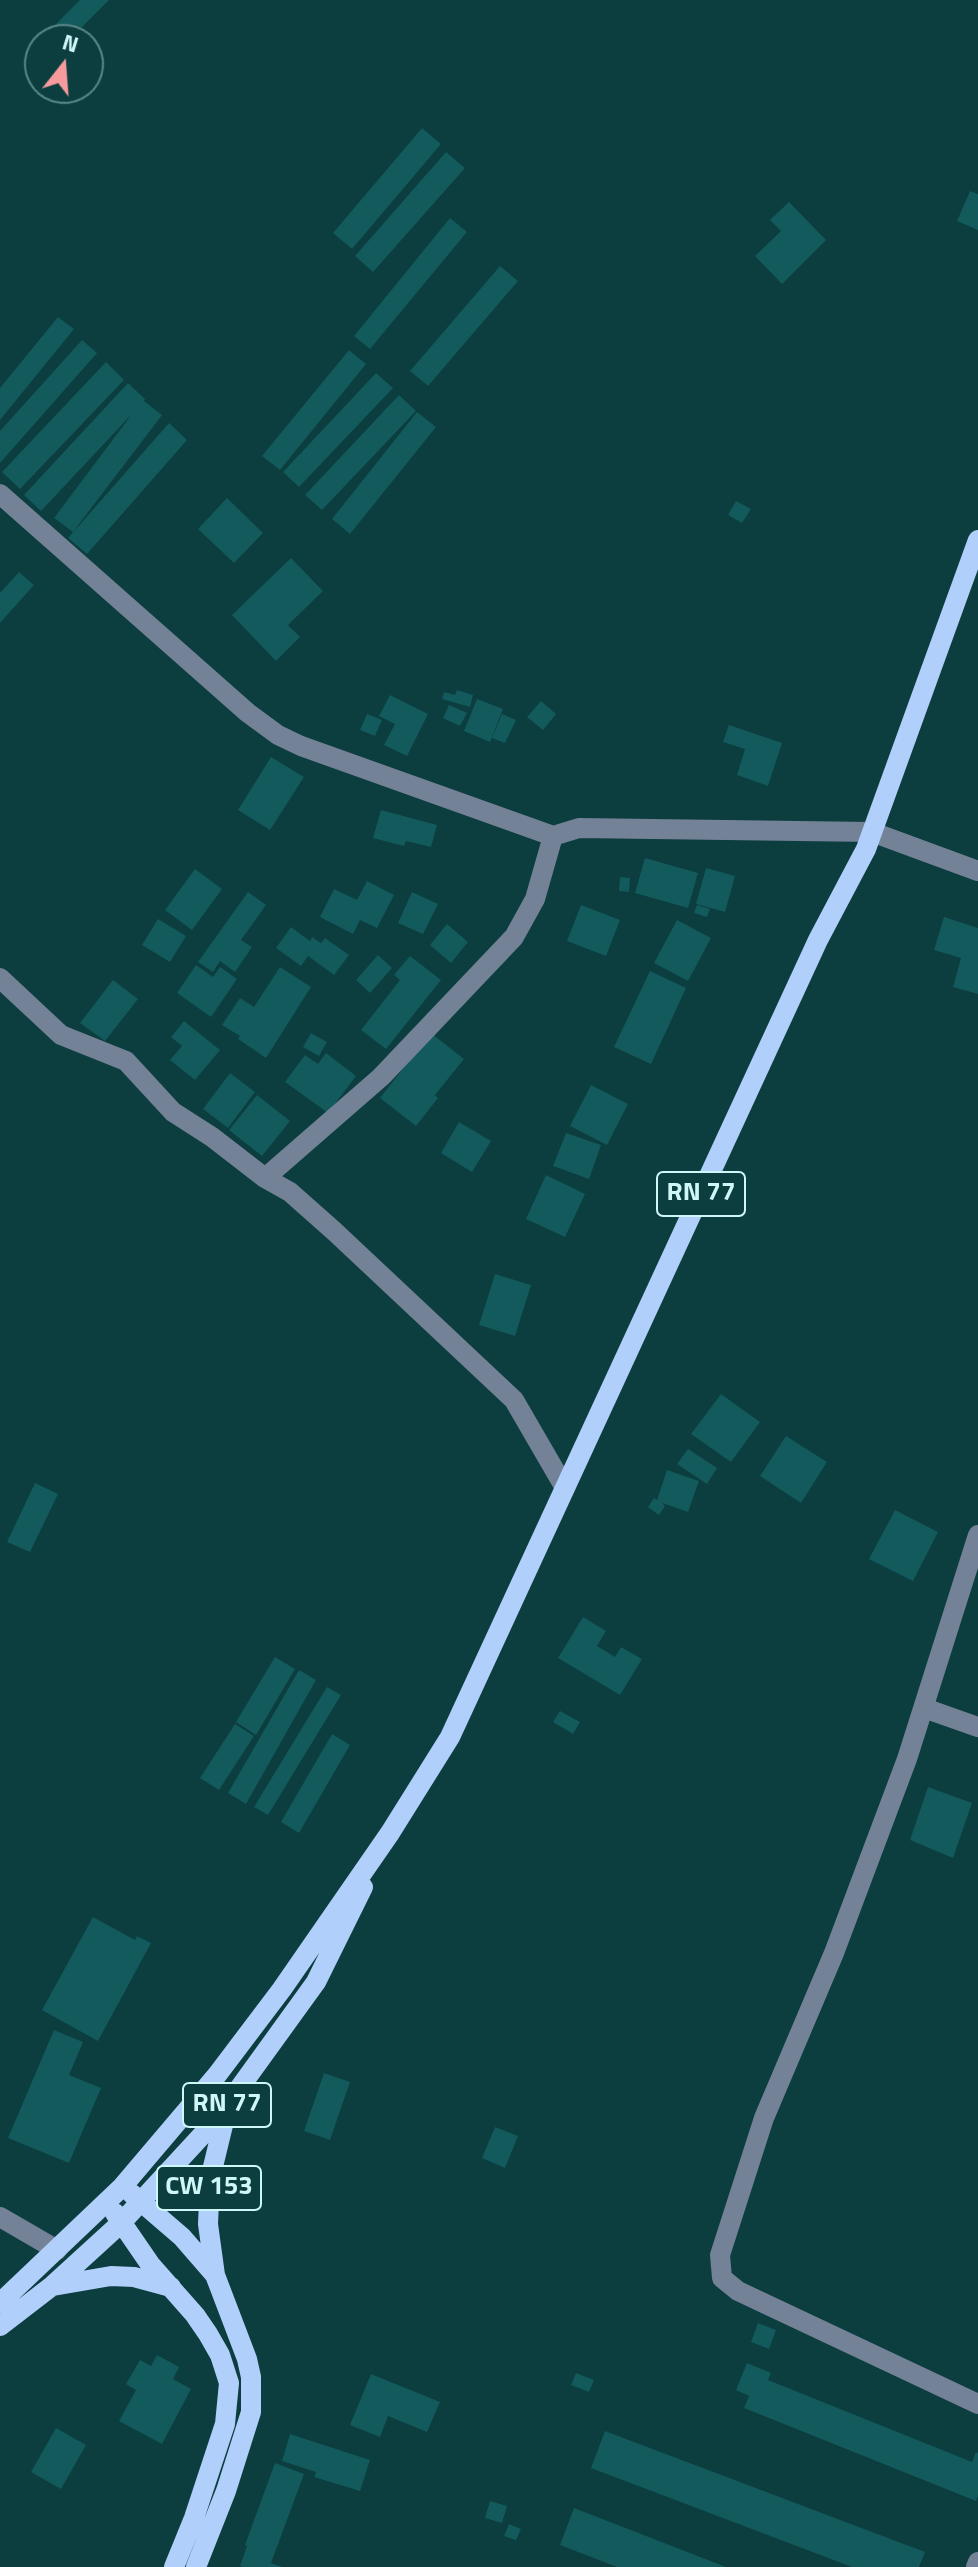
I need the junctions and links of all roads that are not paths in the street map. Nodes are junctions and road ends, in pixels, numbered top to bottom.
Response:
1 (0, 494) edge
2 (978, 540) edge
3 (872, 832) junction
4 (553, 836) junction
5 (978, 871) edge
6 (0, 978) edge
7 (265, 1178) junction
8 (565, 1488) junction
9 (978, 1535) edge
10 (924, 1708) junction
11 (978, 1727) edge
12 (390, 1833) junction
13 (228, 2103) junction
14 (122, 2187) junction
15 (107, 2202) junction
16 (143, 2202) junction
17 (0, 2217) edge
18 (121, 2223) junction
19 (57, 2250) junction
20 (215, 2275) junction
21 (52, 2286) junction
22 (171, 2287) junction
23 (0, 2303) edge
24 (0, 2326) edge
25 (978, 2404) edge
26 (174, 2567) edge
27 (196, 2567) edge

1 - 4 street
2 - 3 main road, RN 77
3 - 4 street
3 - 5 street
3 - 8 main road, RN 77
4 - 7 street
6 - 7 street
7 - 8 street
8 - 12 main road, RN 77
9 - 10 street
10 - 11 street
10 - 25 street
12 - 13 main road, RN 77
12 - 14 main road, RN 77
13 - 16 main road, RN 77
13 - 20 main road, CW 153
14 - 15 main road, RN 77
14 - 16 main road
15 - 18 main road
15 - 19 main road, RN 77
16 - 18 main road, RN 77
16 - 20 main road
17 - 19 street
18 - 21 main road, RN 77
18 - 22 main road
19 - 23 main road, RN 77
20 - 27 main road, CW 153
21 - 22 main road
21 - 24 main road, RN 77
22 - 26 main road

